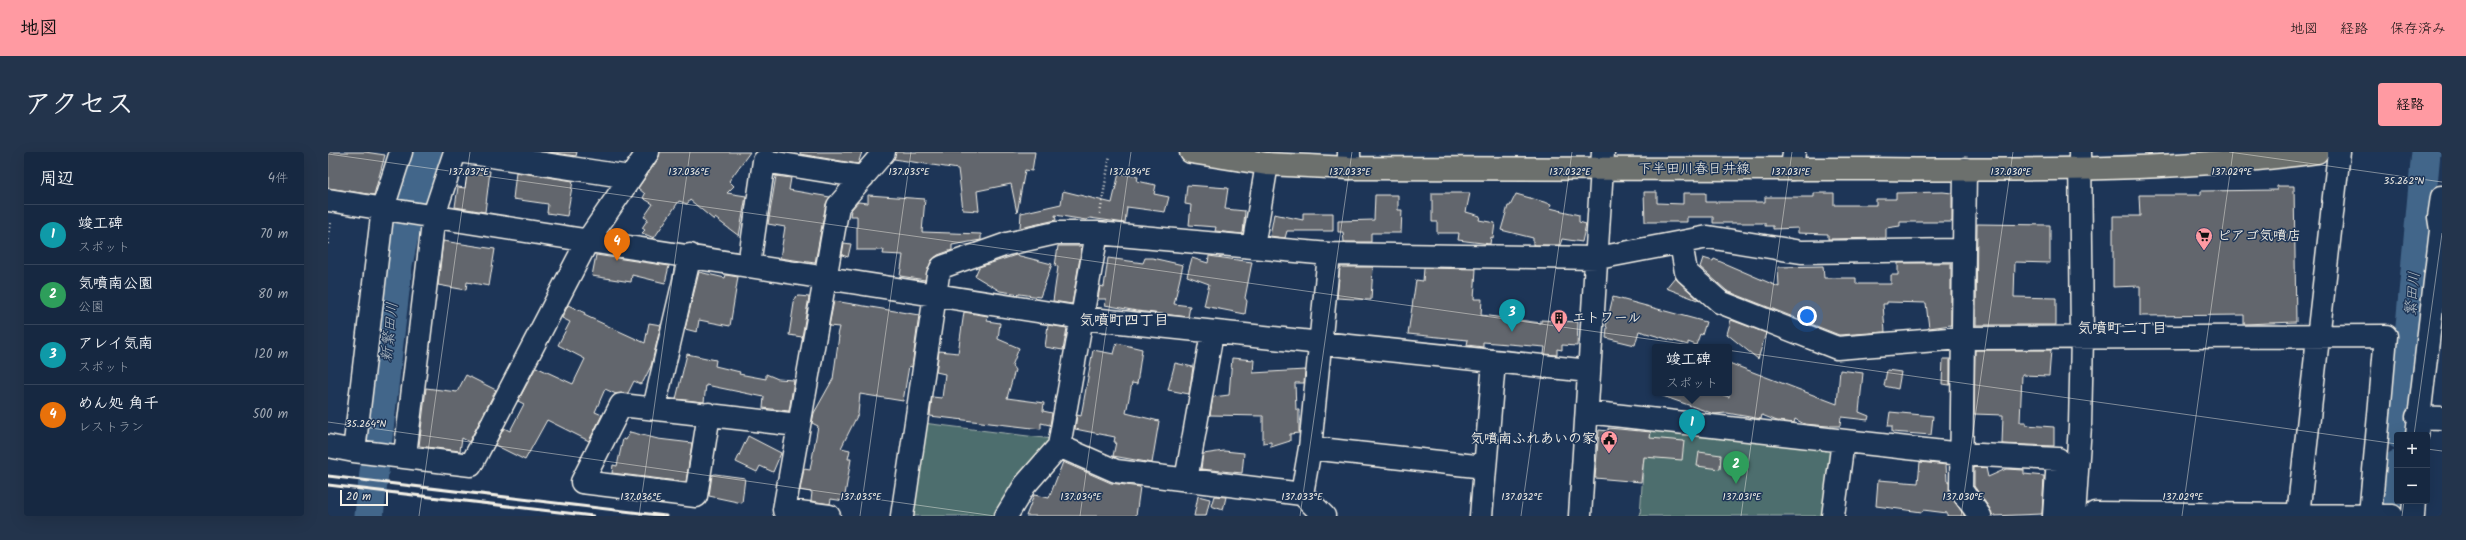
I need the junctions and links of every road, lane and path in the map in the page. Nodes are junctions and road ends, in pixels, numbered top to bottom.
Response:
1 (401, 152) edge
2 (455, 152) edge
3 (465, 152) edge
4 (648, 152) edge
5 (884, 152) edge
6 (1190, 152) edge
7 (2317, 152) edge
8 (2339, 152) edge
9 (1110, 155) dead end
10 (2168, 159) edge
11 (1349, 160) edge
12 (2081, 160) edge
13 (1603, 161) edge
14 (1793, 161) edge
15 (1267, 164) junction
16 (1965, 170) junction
17 (630, 177) junction
18 (863, 177) junction
19 (2442, 197) edge
20 (383, 208) junction
21 (329, 210) edge
22 (434, 215) junction
23 (2442, 230) edge
24 (1097, 233) junction
25 (588, 240) junction
26 (1681, 243) junction
27 (328, 244) edge
28 (1253, 246) junction
29 (1962, 250) junction
30 (1329, 254) junction
31 (690, 255) junction
32 (1598, 258) junction
33 (749, 265) junction
34 (825, 278) junction
35 (936, 295) junction
36 (1082, 318) junction
37 (2437, 318) edge
38 (1212, 333) junction
39 (2082, 337) junction
40 (2318, 337) junction
41 (1961, 338) junction
42 (1320, 344) junction
43 (1494, 362) junction
44 (1589, 371) junction
45 (654, 408) junction
46 (1587, 412) junction
47 (709, 414) junction
48 (2442, 418) edge
49 (798, 425) junction
50 (2417, 426) edge
51 (1843, 441) junction
52 (328, 446) edge
53 (1059, 446) junction
54 (1310, 448) junction
55 (354, 451) junction
56 (1961, 454) junction
57 (405, 455) junction
58 (1485, 467) junction
59 (1186, 480) junction
60 (1302, 494) junction
61 (2414, 504) edge
62 (2298, 515) junction
63 (829, 516) edge
64 (902, 516) edge
65 (1006, 516) edge
66 (1324, 516) edge
67 (1481, 516) edge
68 (1580, 516) edge
69 (1833, 516) edge
70 (1980, 516) edge
71 (2054, 516) edge
72 (2074, 516) edge
73 (2094, 516) edge
74 (2378, 516) edge
75 (2413, 516) edge

1 - 20 street
2 - 22 street
3 - 17 street
4 - 17 street
5 - 18 street
6 - 15 main road, 下半田川春日井線
7 - 10 main road, 下半田川春日井線
8 - 40 street
9 - 24 path
10 - 12 main road, 下半田川春日井線
11 - 13 main road, 下半田川春日井線
11 - 15 main road, 下半田川春日井線
12 - 16 main road, 下半田川春日井線
12 - 39 street
13 - 14 main road, 下半田川春日井線
13 - 32 street
14 - 16 main road, 下半田川春日井線
15 - 28 street
16 - 29 street
17 - 25 street
18 - 33 street
18 - 34 street
19 - 23 street
20 - 21 street
20 - 22 street
20 - 55 street
21 - 27 path
22 - 25 street
22 - 57 street
23 - 37 street
24 - 28 street
24 - 35 street
24 - 36 street
25 - 31 street
25 - 57 street
26 - 29 street
26 - 32 street
26 - 41 street
28 - 30 street
29 - 41 street
30 - 32 street
30 - 42 street
31 - 33 street
31 - 45 street
32 - 44 street
33 - 34 street
34 - 35 street
34 - 49 street
35 - 36 street
35 - 64 street
36 - 38 street
36 - 53 street
37 - 50 street
38 - 42 street
38 - 59 street
39 - 40 street
39 - 41 street
39 - 72 street
40 - 62 street
40 - 74 street
41 - 56 street
42 - 43 street
42 - 54 street
43 - 44 street
43 - 58 street
44 - 46 street
45 - 47 street
45 - 47 street
46 - 51 street
46 - 68 street
47 - 49 street
48 - 50 street
49 - 63 street
51 - 56 street
51 - 69 street
52 - 55 street
53 - 59 street
53 - 65 street
54 - 58 street
54 - 60 street
55 - 57 street
56 - 70 street
56 - 71 street
58 - 67 street
59 - 60 street
60 - 66 street
61 - 75 street
62 - 73 street
62 - 74 street

